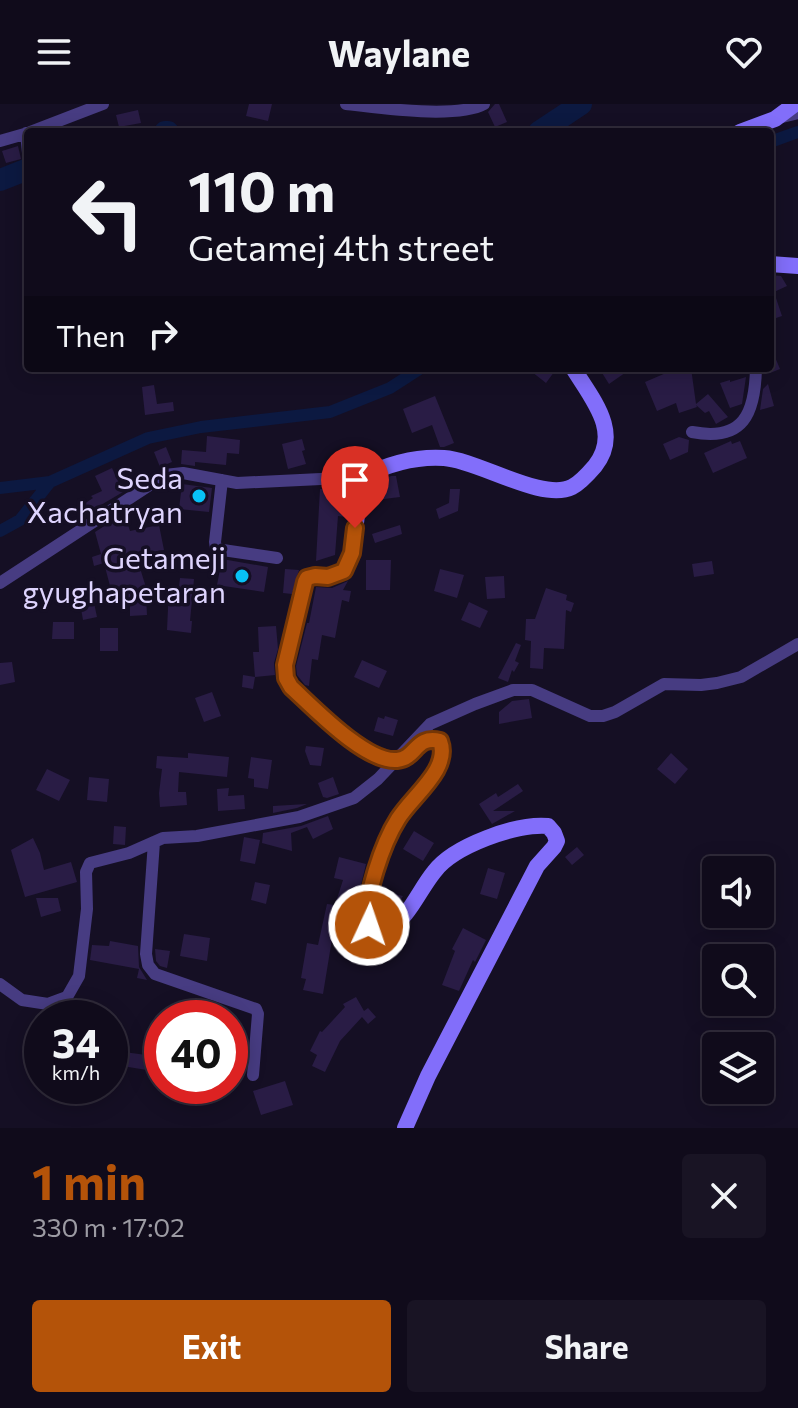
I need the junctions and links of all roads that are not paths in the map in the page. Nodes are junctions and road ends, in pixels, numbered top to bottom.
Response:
1 (103, 104) edge
2 (346, 104) edge
3 (484, 104) edge
4 (795, 104) edge
5 (798, 113) edge
6 (775, 119) junction
7 (41, 128) edge
8 (751, 128) edge
9 (24, 134) edge
10 (0, 141) edge
11 (774, 264) edge
12 (798, 266) edge
13 (575, 372) edge
14 (756, 372) edge
15 (692, 432) dead end
16 (362, 477) junction
17 (222, 480) junction
18 (277, 558) dead end
19 (0, 583) edge
20 (798, 644) edge
21 (396, 761) junction
22 (154, 842) junction
23 (0, 984) edge
24 (253, 1075) dead end
25 (405, 1128) edge

1 - 7 street
2 - 3 street
4 - 6 street
5 - 6 street
6 - 8 street
9 - 10 street
11 - 12 street
13 - 16 street
14 - 15 street
16 - 17 street
16 - 21 street
17 - 18 street
17 - 19 street
20 - 21 street
21 - 22 street
21 - 25 street
22 - 23 street
22 - 24 street

